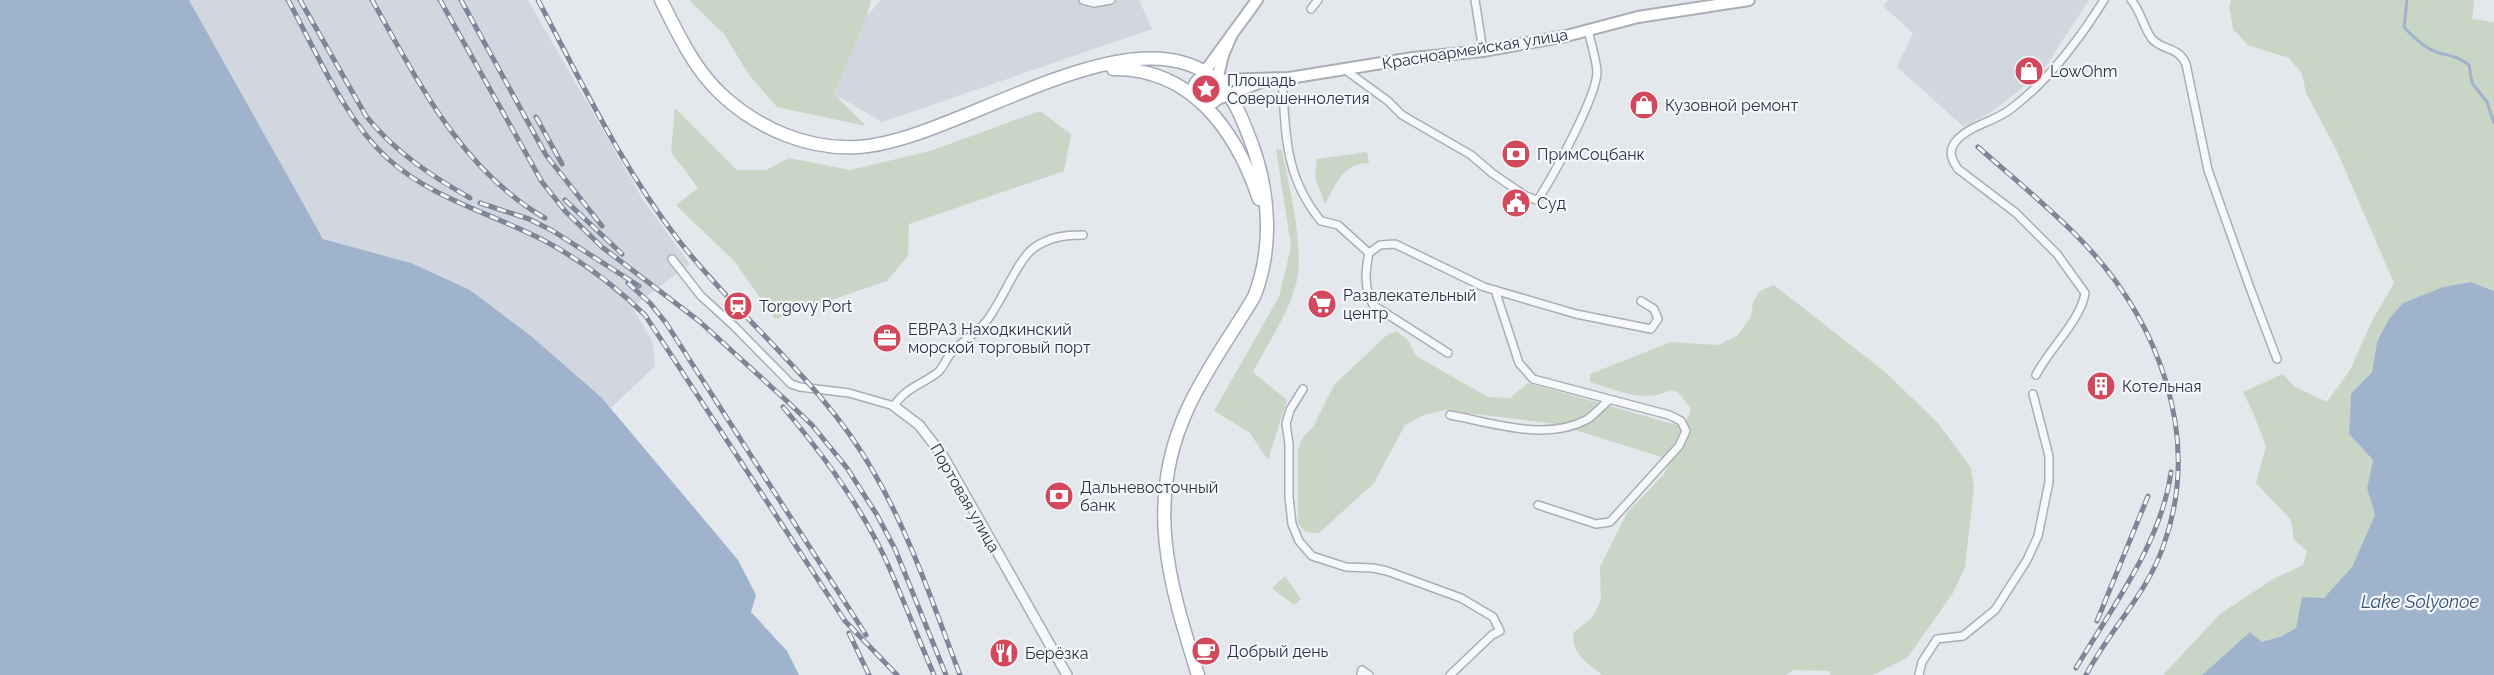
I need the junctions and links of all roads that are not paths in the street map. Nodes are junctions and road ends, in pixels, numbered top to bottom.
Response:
1 (661, 0) edge
2 (1083, 0) edge
3 (1111, 0) edge
4 (1257, 0) edge
5 (1318, 0) edge
6 (1475, 0) edge
7 (1749, 0) edge
8 (2104, 0) edge
9 (2132, 0) edge
10 (1311, 9) dead end
11 (1588, 30) junction
12 (1232, 34) junction
13 (1483, 51) junction
14 (1344, 69) junction
15 (1078, 72) junction
16 (1201, 76) junction
17 (1282, 79) junction
18 (1216, 80) junction
19 (1270, 80) junction
20 (1230, 95) junction
21 (1199, 99) junction
22 (1215, 100) junction
23 (1268, 232) junction
24 (1083, 235) dead end
25 (1369, 254) junction
26 (672, 259) dead end
27 (1495, 290) junction
28 (1641, 301) dead end
29 (1448, 352) dead end
30 (2277, 359) dead end
31 (2036, 375) dead end
32 (1302, 389) dead end
33 (2033, 394) dead end
34 (1609, 400) junction
35 (894, 406) junction
36 (1450, 415) dead end
37 (1538, 504) dead end
38 (1067, 675) edge
39 (1198, 675) edge
40 (1360, 675) edge
41 (1369, 675) edge
42 (1450, 675) edge
43 (1919, 675) edge

1 - 15 main road
2 - 3 street
4 - 12 main road
5 - 10 street
6 - 13 street
7 - 11 main road, Красноармейская улица
8 - 31 street
9 - 30 street
11 - 13 main road, Красноармейская улица
11 - 14 street
12 - 16 main road
12 - 18 main road
13 - 14 main road, Красноармейская улица
14 - 17 main road, Красноармейская улица
15 - 16 main road
15 - 21 main road
16 - 18 main road
16 - 21 main road
17 - 19 main road, Красноармейская улица
17 - 25 street
18 - 19 main road, Красноармейская улица
18 - 20 main road
18 - 22 main road
19 - 20 main road, Красноармейская улица
20 - 22 main road, Красноармейская улица
20 - 23 main road
21 - 22 main road
21 - 23 main road
23 - 39 main road
24 - 35 street
25 - 27 street
25 - 29 street
26 - 35 street
27 - 28 street
27 - 34 street
32 - 42 street
33 - 43 street
34 - 36 street
34 - 37 street
35 - 38 street, Портовая улица
40 - 41 street

